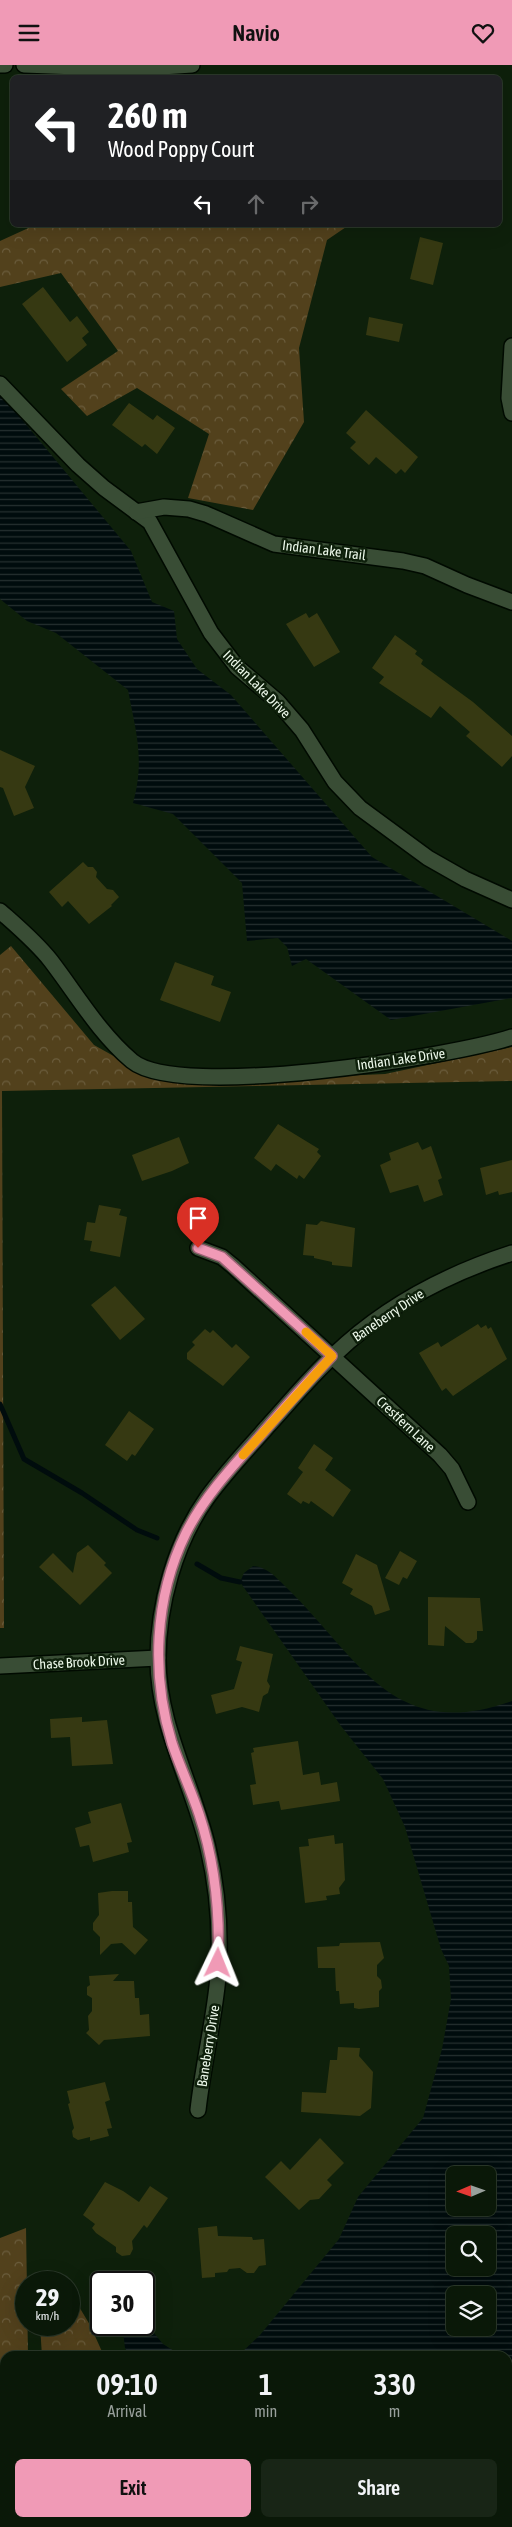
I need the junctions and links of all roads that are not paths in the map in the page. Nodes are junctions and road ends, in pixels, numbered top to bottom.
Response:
1 (0, 65) edge
2 (5, 65) edge
3 (24, 65) edge
4 (192, 65) edge
5 (512, 346) edge
6 (0, 384) edge
7 (512, 413) edge
8 (136, 512) junction
9 (512, 602) edge
10 (512, 901) edge
11 (0, 911) edge
12 (512, 1037) edge
13 (198, 1248) dead end
14 (512, 1253) edge
15 (332, 1356) junction
16 (468, 1502) dead end
17 (158, 1658) junction
18 (0, 1666) edge
19 (198, 2110) dead end

1 - 2 street
3 - 4 street
5 - 7 street
6 - 8 street, Indian Lake Drive
8 - 9 street, Indian Lake Trail
8 - 10 street, Indian Lake Drive
11 - 12 street, Indian Lake Drive
13 - 15 street, Crestfern Lane
14 - 15 street, Baneberry Drive
15 - 16 street, Crestfern Lane
15 - 17 street, Baneberry Drive
17 - 18 street, Chase Brook Drive
17 - 19 street, Baneberry Drive

